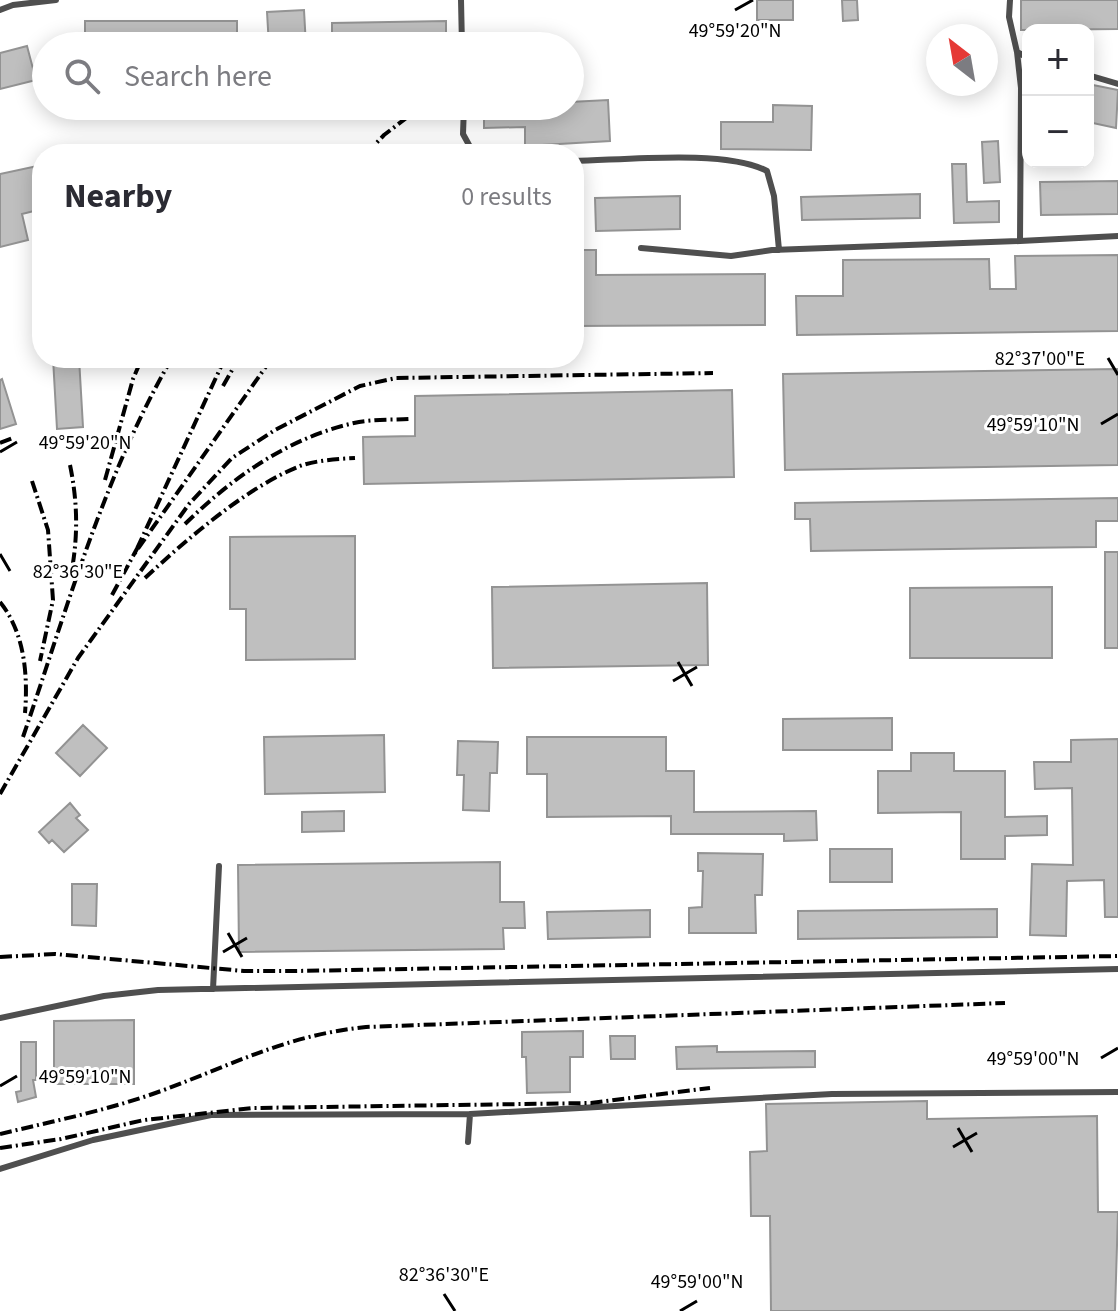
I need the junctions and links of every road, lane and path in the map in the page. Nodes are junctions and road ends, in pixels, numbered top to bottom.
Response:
1 (56, 0) edge
2 (461, 0) edge
3 (1010, 0) edge
4 (0, 10) edge
5 (462, 32) edge
6 (1017, 52) junction
7 (1022, 55) edge
8 (1094, 77) edge
9 (1118, 84) edge
10 (464, 120) edge
11 (468, 144) edge
12 (584, 161) edge
13 (1118, 236) edge
14 (1020, 241) junction
15 (641, 248) dead end
16 (779, 250) junction
17 (219, 866) dead end
18 (1118, 969) edge
19 (213, 989) junction
20 (0, 1018) edge
21 (1118, 1092) edge
22 (470, 1114) junction
23 (468, 1142) dead end
24 (0, 1169) edge

1 - 4 lane
2 - 5 lane
3 - 6 lane
6 - 7 lane
6 - 14 lane
8 - 9 lane
10 - 11 lane
12 - 16 lane
13 - 14 lane
14 - 16 lane
15 - 16 lane
17 - 19 lane
18 - 19 lane
19 - 20 lane
21 - 22 lane
22 - 23 lane
22 - 24 lane

